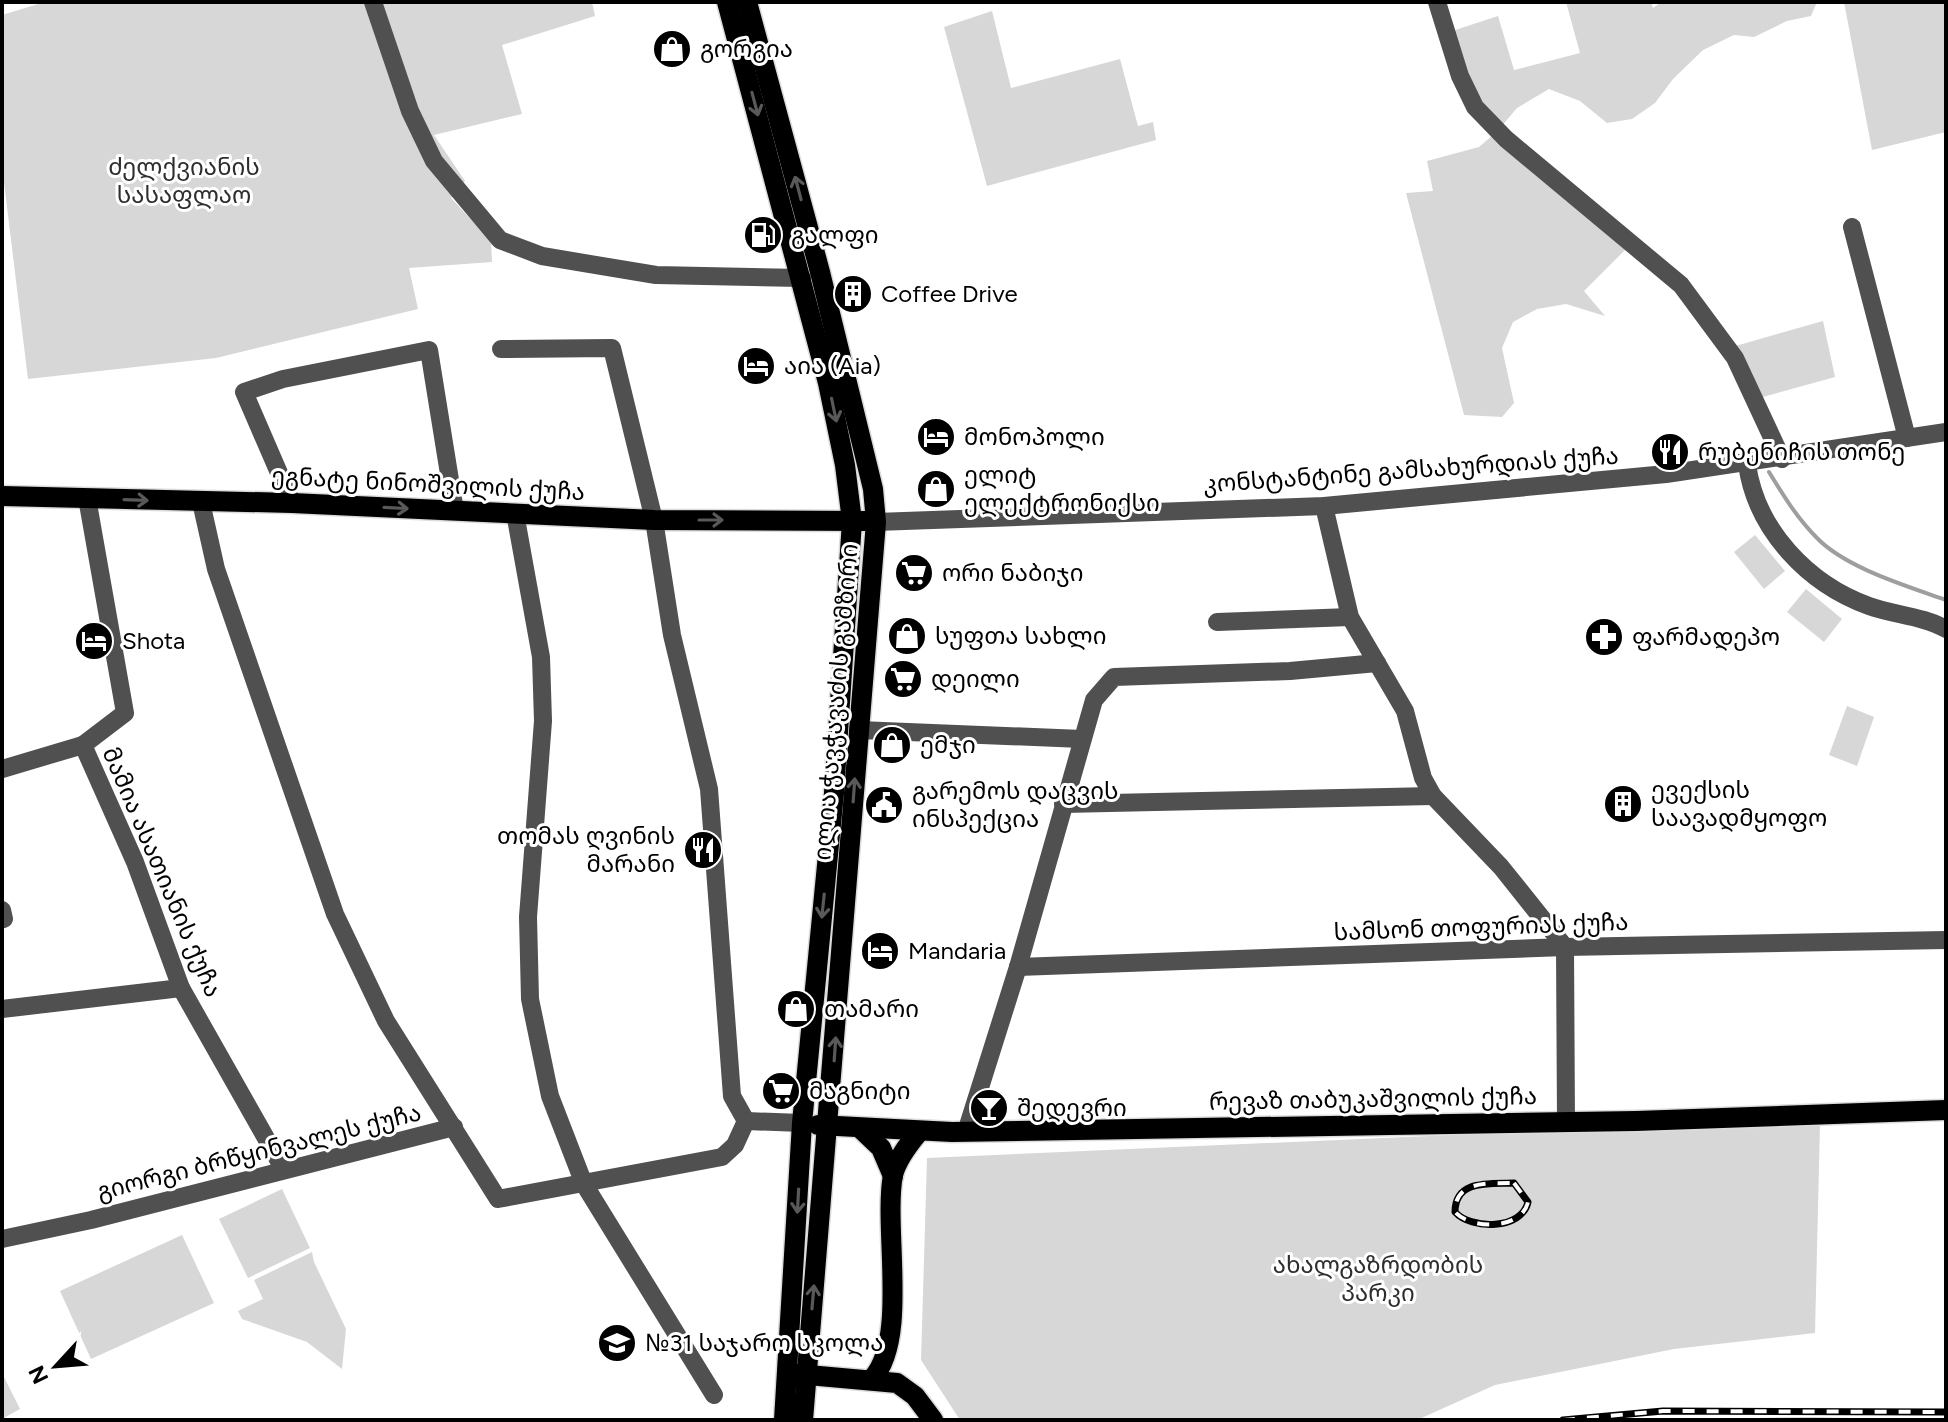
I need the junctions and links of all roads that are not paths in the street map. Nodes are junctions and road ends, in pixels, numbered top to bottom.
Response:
1 (373, 2) edge
2 (727, 2) edge
3 (747, 2) edge
4 (1437, 2) edge
5 (1852, 227) dead end
6 (802, 278) junction
7 (501, 349) dead end
8 (1946, 432) edge
9 (1907, 438) junction
10 (1782, 459) junction
11 (1747, 464) junction
12 (2, 496) edge
13 (87, 498) junction
14 (201, 502) junction
15 (292, 503) junction
16 (1324, 506) junction
17 (455, 511) junction
18 (515, 513) junction
19 (654, 520) junction
20 (852, 521) junction
21 (876, 522) junction
22 (1350, 617) junction
23 (1217, 622) dead end
24 (1946, 629) edge
25 (1377, 663) junction
26 (859, 730) junction
27 (1082, 739) junction
28 (83, 745) junction
29 (2, 769) edge
30 (1433, 796) junction
31 (1063, 804) junction
32 (1946, 940) edge
33 (1565, 947) junction
34 (1018, 967) junction
35 (181, 988) junction
36 (2, 1009) edge
37 (1946, 1110) edge
38 (746, 1121) junction
39 (802, 1123) junction
40 (1566, 1123) junction
41 (454, 1127) junction
42 (829, 1127) junction
43 (861, 1129) junction
44 (966, 1132) junction
45 (918, 1133) junction
46 (284, 1170) junction
47 (893, 1176) junction
48 (584, 1184) junction
49 (2, 1239) edge
50 (810, 1331) junction
51 (889, 1337) junction
52 (798, 1374) junction
53 (844, 1378) junction
54 (872, 1379) junction
55 (714, 1395) dead end
56 (915, 1396) junction
57 (784, 1420) edge
58 (803, 1420) edge
59 (933, 1420) edge

1 - 6 street
2 -> 6 main road, ილია ჭავჭავაძის გამზირი
21 -> 3 main road, ილია ჭავჭავაძის გამზირი
4 - 10 street
5 - 9 street
6 -> 20 main road, ილია ჭავჭავაძის გამზირი
7 - 19 street
8 - 9 street, კონსტანტინე გამსახურდიას ქუჩა
9 - 10 street, კონსტანტინე გამსახურდიას ქუჩა
10 - 11 street, კონსტანტინე გამსახურდიას ქუჩა
11 - 16 street, კონსტანტინე გამსახურდიას ქუჩა
11 - 24 street
12 - 13 main road, ეგნატე ნინოშვილის ქუჩა
13 -> 14 main road, ეგნატე ნინოშვილის ქუჩა
13 - 28 street, მამია ასათიანის ქუჩა
14 - 15 main road, ეგნატე ნინოშვილის ქუჩა
14 - 41 street
15 -> 17 main road, ეგნატე ნინოშვილის ქუჩა
15 - 17 street
16 - 21 street, კონსტანტინე გამსახურდიას ქუჩა
16 - 22 street
17 - 18 main road, ეგნატე ნინოშვილის ქუჩა
18 - 19 main road, ეგნატე ნინოშვილის ქუჩა
18 - 48 street
19 -> 20 main road, ეგნატე ნინოშვილის ქუჩა
19 - 38 street
20 - 21 main road, ეგნატე ნინოშვილის ქუჩა
20 -> 39 main road, ილია ჭავჭავაძის გამზირი
21 - 26 main road, ილია ჭავჭავაძის გამზირი
22 - 23 street
22 - 25 street
25 - 27 street
25 - 30 street
26 - 27 street
42 -> 26 main road, ილია ჭავჭავაძის გამზირი
27 - 31 street
28 - 29 street
28 - 35 street, მამია ასათიანის ქუჩა
30 - 31 street
30 - 33 street
31 - 34 street
32 - 33 street, სამსონ თოფურიას ქუჩა
33 - 34 street, სამსონ თოფურიას ქუჩა
33 - 40 street
34 - 44 street
35 - 36 street
35 - 46 street, მამია ასათიანის ქუჩა
37 - 40 main road, რევაზ თაბუკაშვილის ქუჩა
38 - 39 street
38 - 48 street
39 - 42 main road, რევაზ თაბუკაშვილის ქუჩა
39 -> 52 main road, ილია ჭავჭავაძის გამზირი
40 - 44 main road, რევაზ თაბუკაშვილის ქუჩა
41 - 46 street, გიორგი ბრწყინვალეს ქუჩა
41 - 48 street, გიორგი ბრწყინვალეს ქუჩა
42 - 43 main road, რევაზ თაბუკაშვილის ქუჩა
50 -> 42 main road, ილია ჭავჭავაძის გამზირი
43 - 45 main road, რევაზ თაბუკაშვილის ქუჩა
43 - 47 main road
44 - 45 main road, რევაზ თაბუკაშვილის ქუჩა
45 - 47 main road
46 - 49 street, გიორგი ბრწყინვალეს ქუჩა
47 - 51 main road
48 - 55 street
50 - 52 main road, ილია ჭავჭავაძის გამზირი
50 - 53 main road
51 - 54 main road
51 - 56 main road
52 - 53 main road
52 - 57 main road, ილია ჭავჭავაძის გამზირი
52 - 58 main road, ილია ჭავჭავაძის გამზირი
53 - 54 main road
54 - 56 main road
56 - 59 main road

